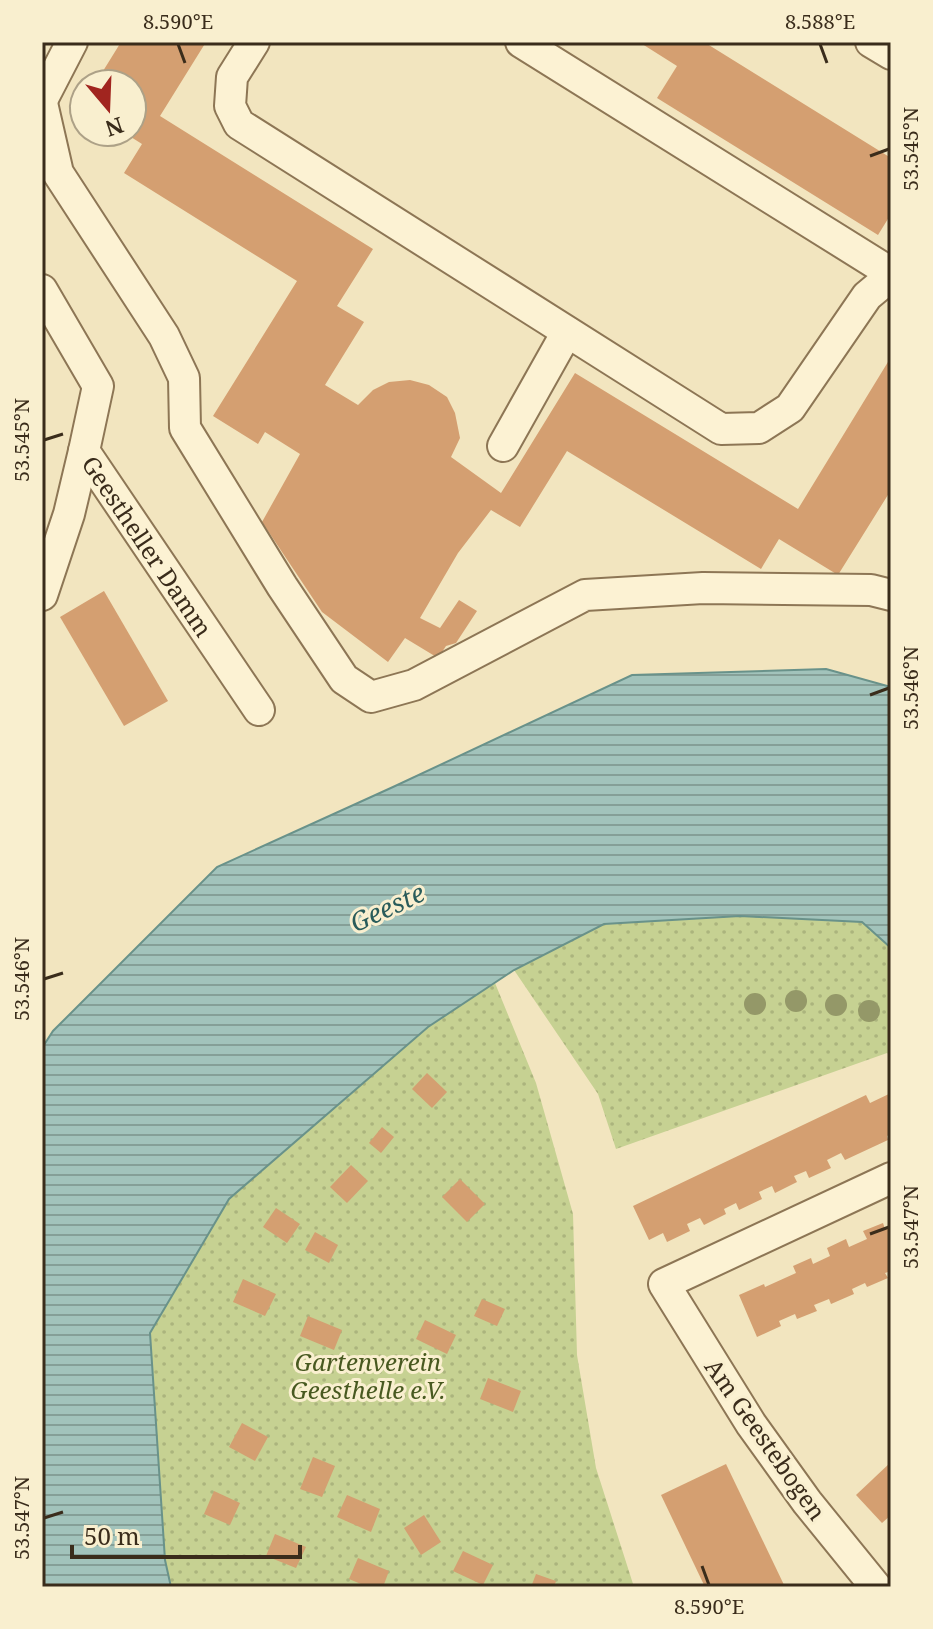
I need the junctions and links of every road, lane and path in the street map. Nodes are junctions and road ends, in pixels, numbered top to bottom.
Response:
1 (72, 42) edge
2 (254, 42) edge
3 (521, 42) edge
4 (871, 42) edge
5 (891, 54) edge
6 (42, 101) edge
7 (891, 274) edge
8 (42, 290) edge
9 (567, 332) junction
10 (503, 446) dead end
11 (84, 451) junction
12 (42, 595) edge
13 (891, 595) edge
14 (259, 710) dead end
15 (891, 1178) edge
16 (881, 1582) edge

1 - 6 street
2 - 9 street
3 - 7 street
4 - 5 street
6 - 13 street
7 - 9 street
8 - 11 street, Geestheller Damm
9 - 10 street
11 - 12 street
11 - 14 street, Geestheller Damm
15 - 16 street, Am Geestebogen

